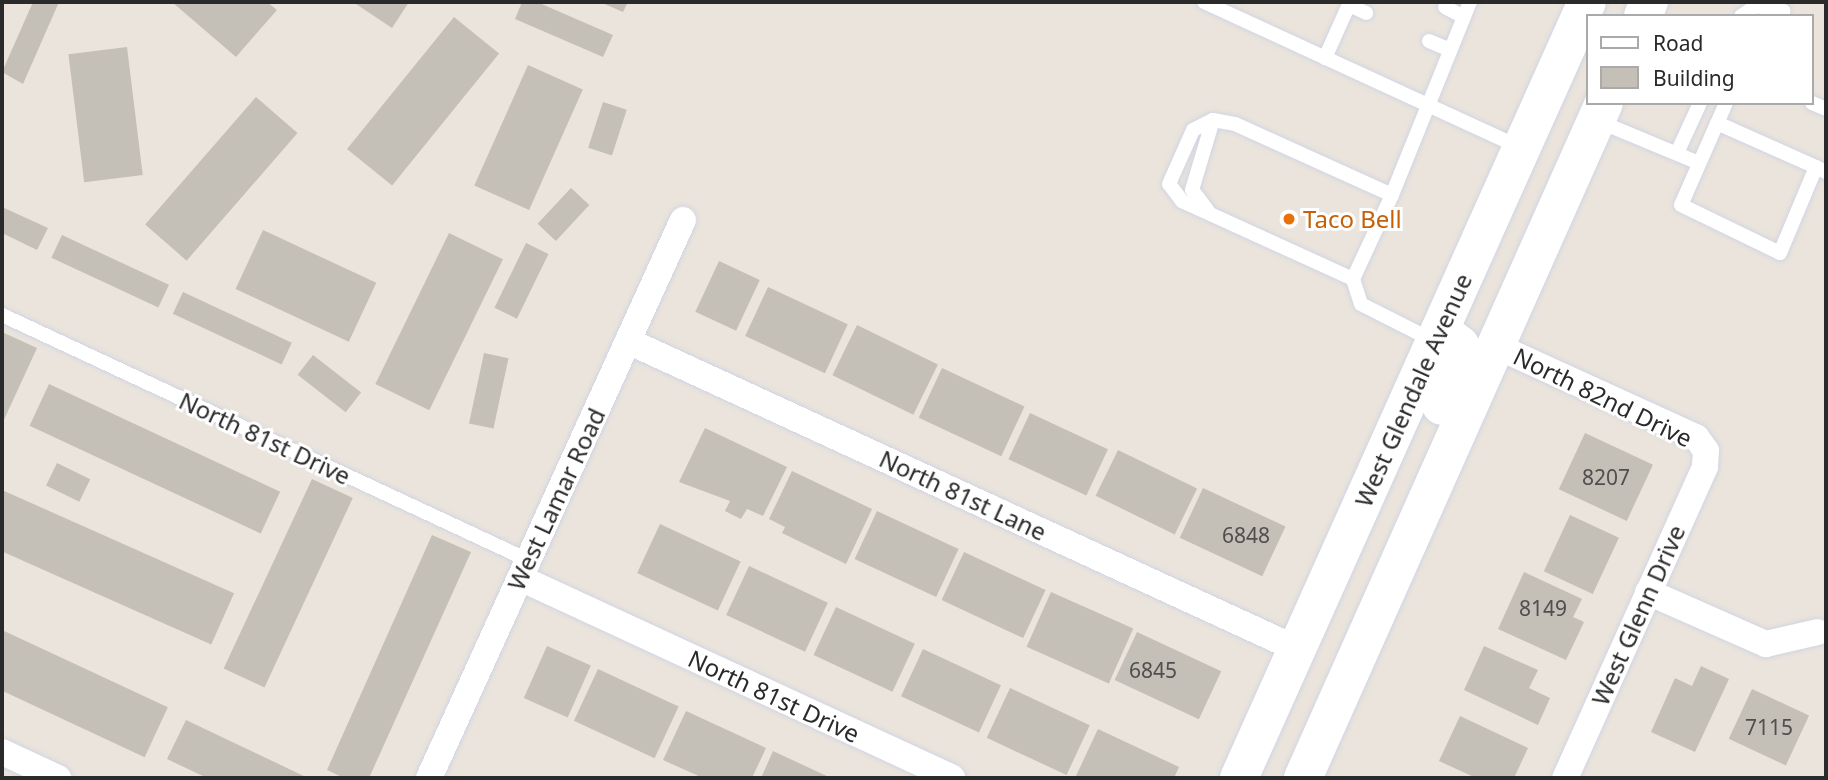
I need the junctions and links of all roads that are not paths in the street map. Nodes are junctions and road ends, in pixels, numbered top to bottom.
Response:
1 (1204, 2) edge
2 (1470, 2) edge
3 (1587, 2) edge
4 (1350, 3) edge
5 (1445, 7) dead end
6 (1784, 11) dead end
7 (1366, 13) dead end
8 (1744, 14) edge
9 (1464, 17) junction
10 (1429, 41) dead end
11 (1450, 50) junction
12 (1325, 58) junction
13 (1426, 105) junction
14 (1699, 105) edge
15 (1725, 105) edge
16 (1601, 112) edge
17 (1213, 120) junction
18 (1717, 123) junction
19 (1521, 148) junction
20 (1676, 153) junction
21 (1699, 163) junction
22 (1821, 170) edge
23 (1392, 195) junction
24 (1211, 215) junction
25 (683, 220) dead end
26 (1353, 279) junction
27 (2, 315) edge
28 (1437, 336) junction
29 (628, 341) junction
30 (1496, 346) junction
31 (1706, 451) joint
32 (1404, 553) junction
33 (524, 569) junction
34 (1648, 592) junction
35 (1818, 632) dead end
36 (1297, 649) junction
37 (2, 752) edge
38 (58, 778) edge
39 (429, 778) edge
40 (952, 778) edge
41 (1240, 778) edge
42 (1303, 778) edge
43 (1565, 778) edge

1 - 12 lane
2 - 9 lane
3 - 19 main road, West Glendale Avenue
4 - 7 lane
4 - 12 lane
5 - 9 lane
6 - 8 lane
9 - 11 lane
10 - 11 lane
11 - 13 lane
12 - 13 lane
13 - 19 lane
13 - 23 lane
14 - 20 lane
15 - 18 lane
16 - 20 lane
16 - 30 main road
17 - 23 lane
17 - 24 lane
17 - 24 lane
18 - 21 lane
18 - 22 lane
19 - 28 main road, West Glendale Avenue
20 - 21 lane
21 - 22 lane
23 - 26 lane
24 - 26 lane
25 - 29 street, West Lamar Road
26 - 28 lane
27 - 33 lane, North 81st Drive
28 - 32 main road
28 - 36 main road, West Glendale Avenue
29 - 33 street, West Lamar Road
29 - 36 street, North 81st Lane
30 - 31 street, North 82nd Drive
30 - 32 main road
31 - 34 street, West Glenn Drive
32 - 42 main road
33 - 39 street, West Lamar Road
33 - 40 street, North 81st Drive
34 - 35 street
34 - 43 street, West Glenn Drive
36 - 41 main road, West Glendale Avenue
37 - 38 street

